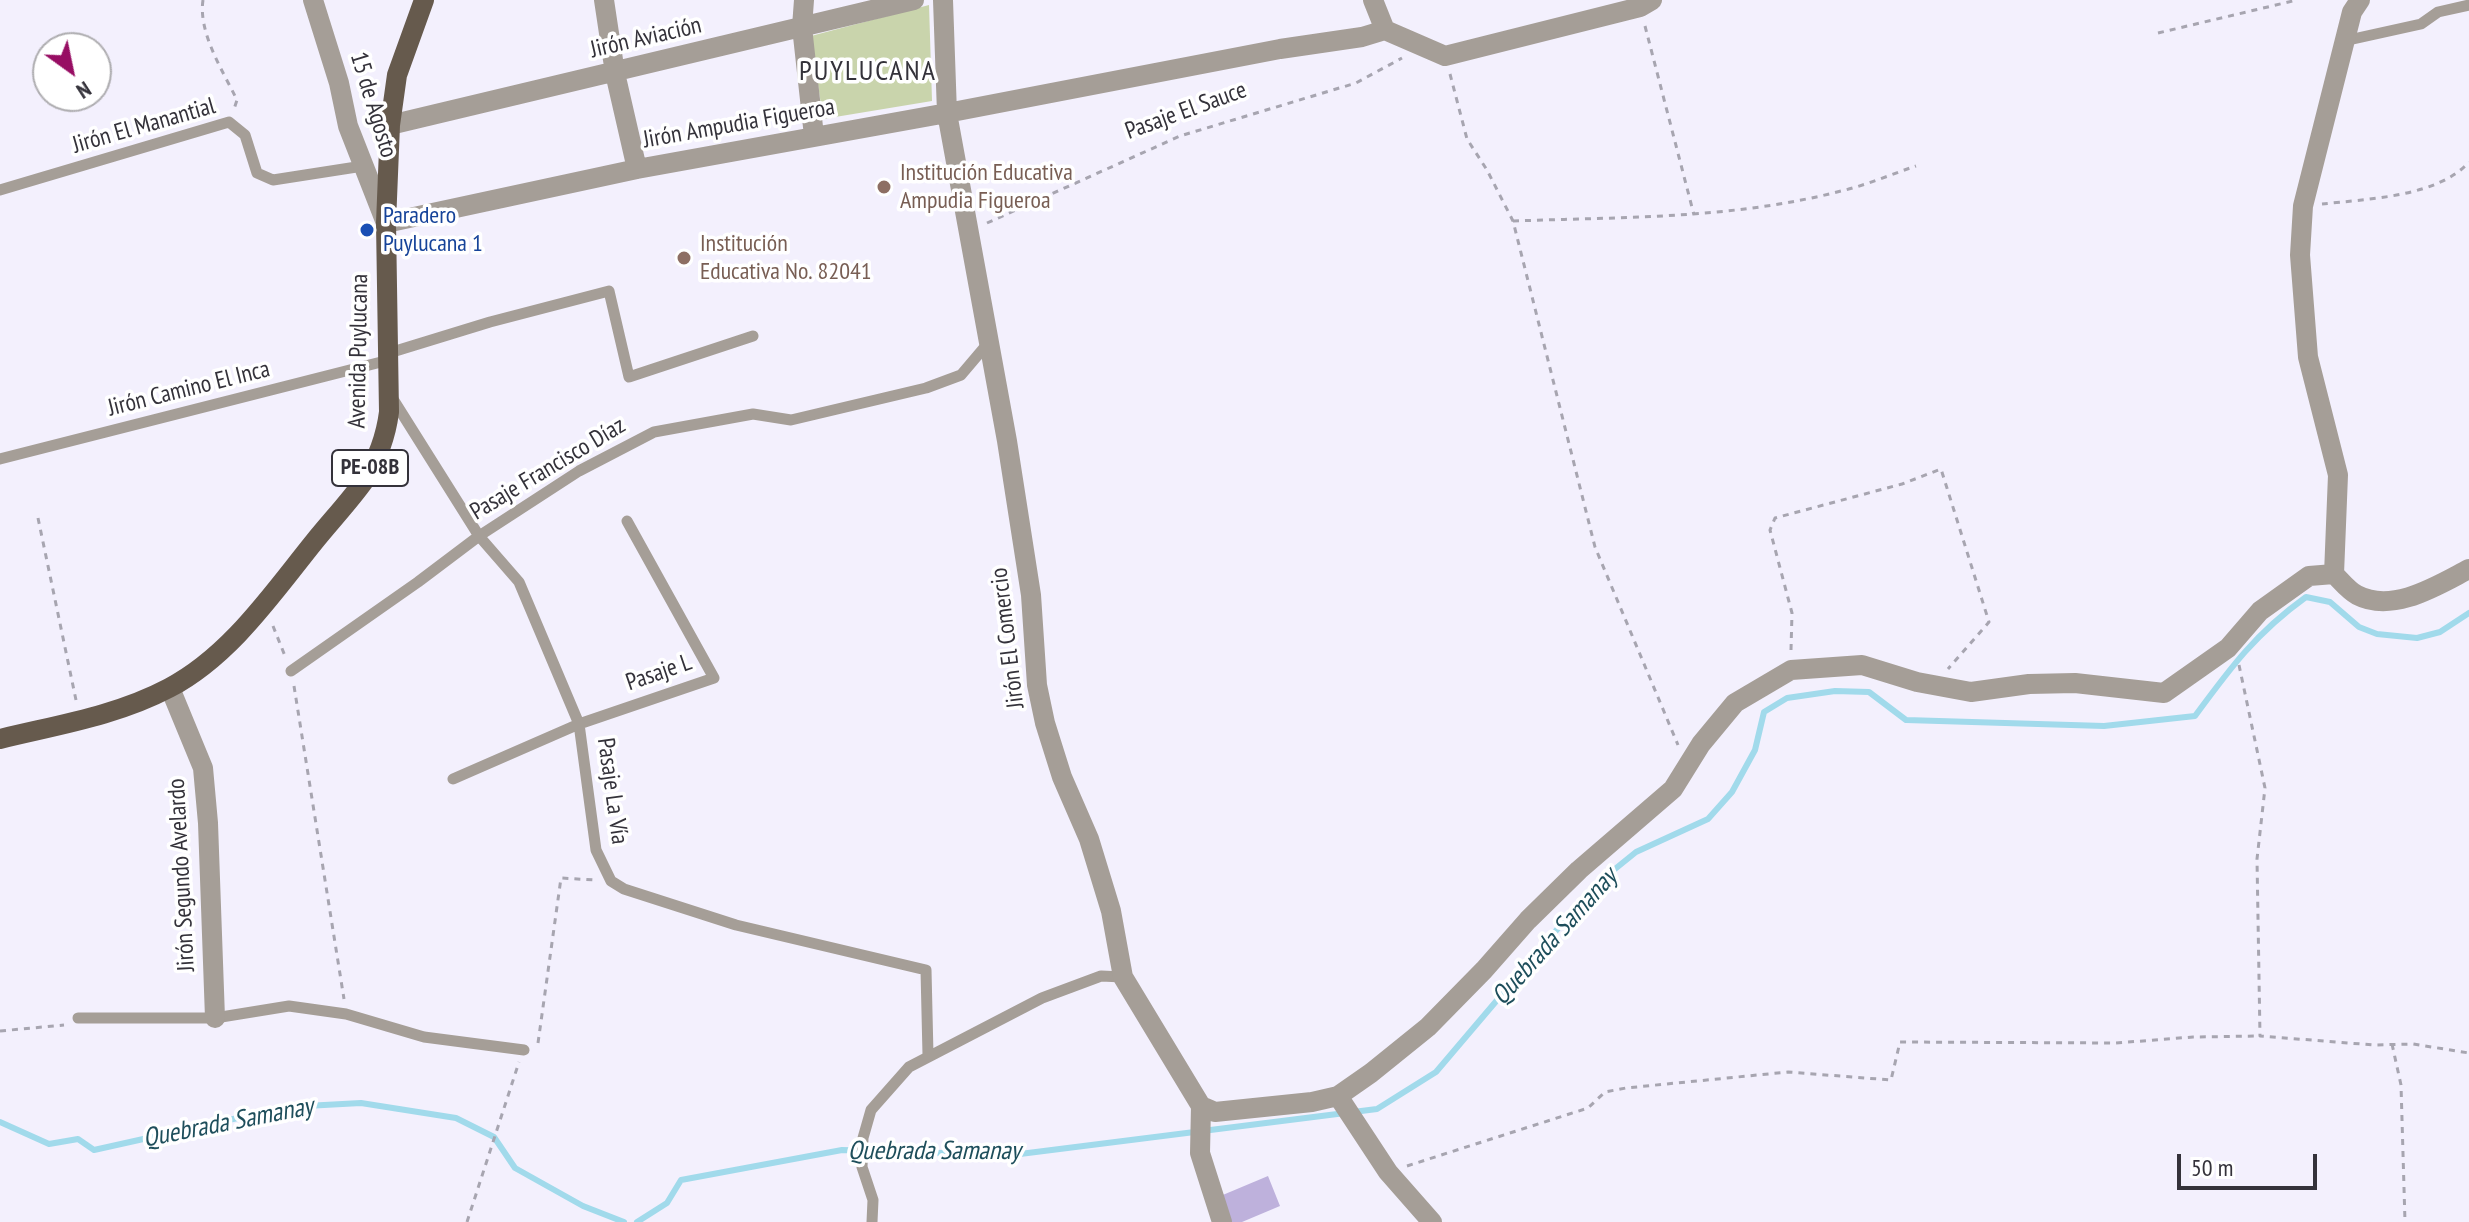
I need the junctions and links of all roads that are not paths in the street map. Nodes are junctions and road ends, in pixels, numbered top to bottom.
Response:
1 (313, 0) edge
2 (424, 0) edge
3 (604, 0) edge
4 (804, 0) edge
5 (914, 0) edge
6 (943, 0) edge
7 (1373, 0) edge
8 (2360, 0) edge
9 (1646, 3) edge
10 (2469, 5) edge
11 (802, 27) junction
12 (1385, 30) junction
13 (2343, 41) junction
14 (615, 73) junction
15 (947, 113) junction
16 (390, 125) junction
17 (814, 136) junction
18 (363, 166) junction
19 (637, 169) junction
20 (0, 190) edge
21 (386, 223) junction
22 (753, 336) dead end
23 (990, 342) junction
24 (389, 356) junction
25 (389, 393) junction
26 (0, 459) edge
27 (627, 521) dead end
28 (479, 536) junction
29 (2469, 569) edge
30 (2334, 574) junction
31 (291, 671) road end
32 (170, 688) junction
33 (579, 724) junction
34 (0, 739) edge
35 (453, 779) dead end
36 (1123, 977) junction
37 (78, 1018) road end
38 (215, 1018) junction
39 (524, 1050) road end
40 (928, 1055) junction
41 (1344, 1106) junction
42 (1201, 1112) junction
43 (872, 1222) edge
44 (1222, 1222) edge
45 (1432, 1222) edge

1 - 18 street, 15 de Agosto
2 - 16 main road, Avenida Puylucana / PE-08B
3 - 14 street
4 - 11 street
5 - 11 street, Jirón Aviación
6 - 15 street, Jirón El Comercio
7 - 12 street
8 - 13 street
9 - 12 street
10 - 13 lane
11 - 14 street, Jirón Aviación
11 - 17 street
12 - 15 street, Jirón Ampudia Figueroa
13 - 30 street
14 - 16 street, Jirón Aviación
14 - 19 street
15 - 17 street, Jirón Ampudia Figueroa
15 - 23 street, Jirón El Comercio
16 - 21 main road, Avenida Puylucana / PE-08B
17 - 19 street, Jirón Ampudia Figueroa
18 - 20 lane, Jirón El Manantial
18 - 21 street, 15 de Agosto
19 - 21 street, Jirón Ampudia Figueroa
21 - 24 main road, Avenida Puylucana / PE-08B
22 - 24 lane, Jirón Camino El Inca
23 - 28 lane, Pasaje Francisco Díaz
23 - 36 street, Jirón El Comercio
24 - 25 main road, Avenida Puylucana / PE-08B
24 - 26 lane, Jirón Camino El Inca
25 - 28 lane, Pasaje La Vía
25 - 32 main road, Avenida Puylucana / PE-08B
27 - 33 lane, Pasaje L
28 - 31 lane, Pasaje Francisco Díaz
28 - 33 lane, Pasaje La Vía
29 - 30 street
30 - 41 street
32 - 34 main road, Avenida Puylucana / PE-08B
32 - 38 street, Jirón Segundo Avelardo
33 - 35 lane, Pasaje L
33 - 40 lane, Pasaje La Vía
36 - 40 lane
36 - 42 street, Jirón El Comercio
37 - 38 lane
38 - 39 lane
40 - 43 lane
41 - 42 street
41 - 45 street
42 - 44 street

